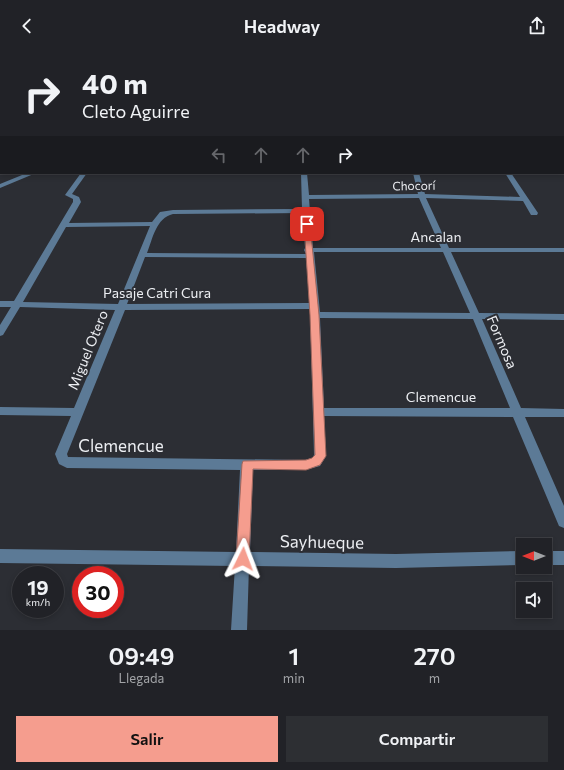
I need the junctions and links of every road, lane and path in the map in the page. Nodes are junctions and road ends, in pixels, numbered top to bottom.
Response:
1 (30, 174) edge
2 (83, 174) edge
3 (304, 174) edge
4 (416, 174) edge
5 (509, 174) edge
6 (1, 185) edge
7 (305, 197) junction
8 (422, 197) junction
9 (524, 198) junction
10 (306, 211) junction
11 (534, 213) dead end
12 (155, 224) junction
13 (63, 225) junction
14 (446, 249) junction
15 (564, 250) edge
16 (309, 253) junction
17 (141, 255) junction
18 (0, 304) edge
19 (17, 304) junction
20 (120, 307) junction
21 (314, 311) junction
22 (476, 316) junction
23 (564, 317) edge
24 (0, 333) edge
25 (0, 411) edge
26 (78, 412) junction
27 (318, 412) junction
28 (516, 412) junction
29 (564, 413) edge
30 (67, 463) joint
31 (247, 464) junction
32 (564, 522) edge
33 (0, 556) edge
34 (516, 558) edge
35 (552, 558) edge
36 (564, 558) edge
37 (243, 559) junction
38 (239, 630) edge

1 - 6 street
2 - 13 street
3 - 7 street
4 - 8 street, Formosa
5 - 9 street
7 - 8 street, Chocorí
7 - 10 street
8 - 9 street, Chocorí
8 - 14 street, Formosa
9 - 11 street
10 - 12 street, Miguel Otero
10 - 16 street
12 - 13 street
12 - 17 street, Miguel Otero
13 - 19 street
14 - 15 street, Ancalan
14 - 16 street, Ancalan
14 - 22 street, Formosa
16 - 17 street, Ancalan
16 - 21 street
17 - 20 street, Miguel Otero
18 - 19 street, Pasaje Catri Cura
19 - 20 street, Pasaje Catri Cura
19 - 24 street
20 - 21 street, Pasaje Catri Cura
20 - 26 street, Miguel Otero
21 - 22 street, Pasaje Catri Cura
21 - 27 street
22 - 23 street, Pasaje Catri Cura
22 - 28 street, Formosa
25 - 26 street
26 - 30 street, Miguel Otero
27 - 28 street, Clemencue
27 - 31 street, Clemencue
28 - 29 street, Clemencue
28 - 32 street, Formosa
30 - 31 street, Clemencue
31 - 37 street
33 - 37 street, Sayhueque
34 - 37 street, Sayhueque
35 - 36 street
37 - 38 street

